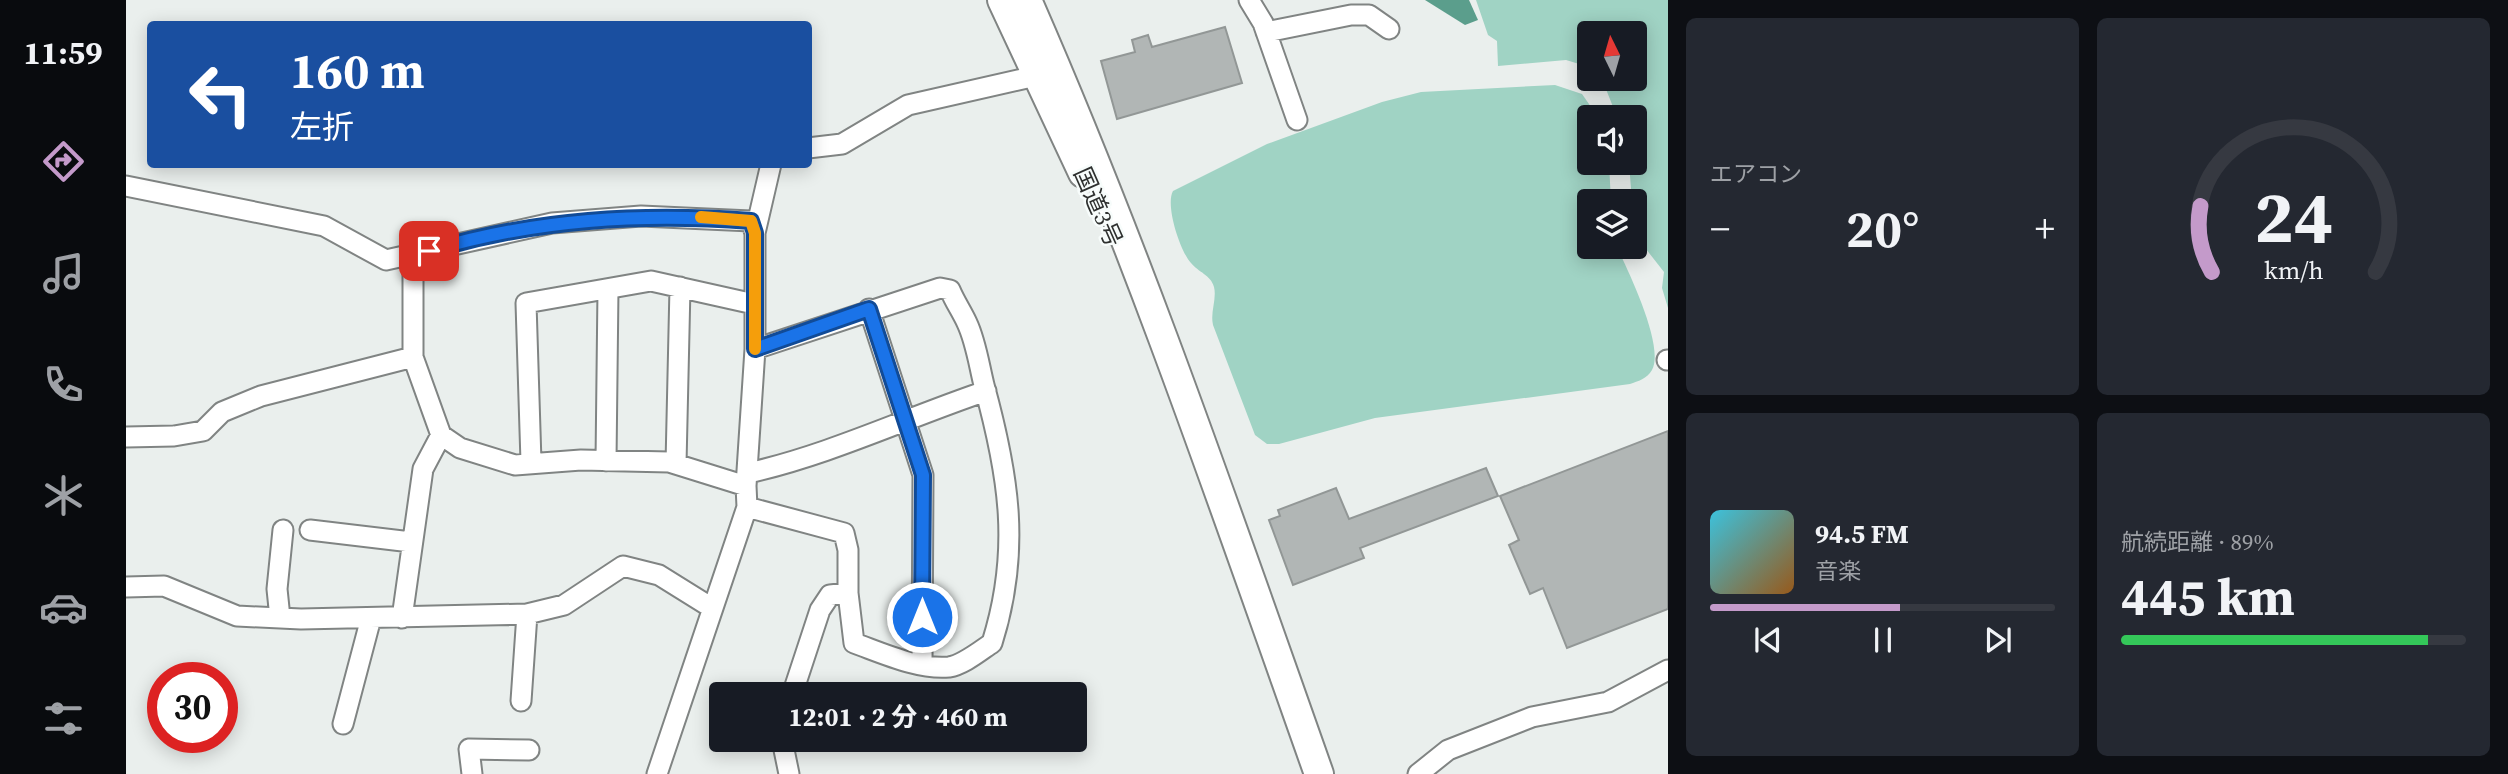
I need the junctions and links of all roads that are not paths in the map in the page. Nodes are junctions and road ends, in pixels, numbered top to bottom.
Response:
1 (1002, 0) edge
2 (1027, 0) edge
3 (1249, 0) edge
4 (1389, 29) dead end
5 (1266, 32) junction
6 (1037, 76) junction
7 (1297, 120) dead end
8 (812, 148) edge
9 (770, 168) edge
10 (126, 186) edge
11 (755, 233) junction
12 (413, 256) junction
13 (680, 287) junction
14 (608, 289) junction
15 (754, 304) junction
16 (869, 309) junction
17 (755, 349) junction
18 (413, 357) junction
19 (986, 391) junction
20 (1189, 416) junction
21 (906, 418) junction
22 (441, 435) junction
23 (126, 438) edge
24 (607, 461) junction
25 (531, 462) junction
26 (676, 464) junction
27 (747, 480) junction
28 (747, 507) junction
29 (283, 530) dead end
30 (310, 530) dead end
31 (411, 542) junction
32 (126, 587) edge
33 (848, 593) junction
34 (712, 608) junction
35 (527, 614) junction
36 (280, 618) junction
37 (371, 618) junction
38 (402, 618) junction
39 (922, 665) junction
40 (1668, 670) edge
41 (796, 682) edge
42 (521, 701) dead end
43 (343, 724) dead end
44 (529, 750) dead end
45 (784, 752) edge
46 (472, 774) edge
47 (657, 774) edge
48 (789, 774) edge
49 (1320, 774) edge
50 (1418, 774) edge

1 - 6 highway, 国道3号
2 - 20 highway, 国道3号
3 - 5 street
4 - 5 street
5 - 7 street
6 - 8 street
6 - 20 highway, 国道3号
9 - 11 street
10 - 12 street
11 - 12 street
11 - 15 street
12 - 18 street
13 - 14 street
13 - 15 street
13 - 26 street
14 - 24 street
14 - 25 street
15 - 17 street
16 - 17 street
16 - 19 street
16 - 21 street
17 - 27 street
18 - 22 street
18 - 23 street
19 - 21 street
19 - 39 street
20 - 49 highway, 国道3号
21 - 27 street
21 - 39 street
22 - 25 street
22 - 31 street
24 - 25 street
24 - 26 street
26 - 27 street
27 - 28 street
28 - 33 street
28 - 34 street
29 - 36 street
30 - 31 street
31 - 38 street
32 - 36 street
33 - 39 street
33 - 41 street
34 - 35 street
34 - 47 street
35 - 38 street
35 - 42 street
36 - 37 street
37 - 38 street
37 - 43 street
40 - 50 street
44 - 46 street
45 - 48 street

